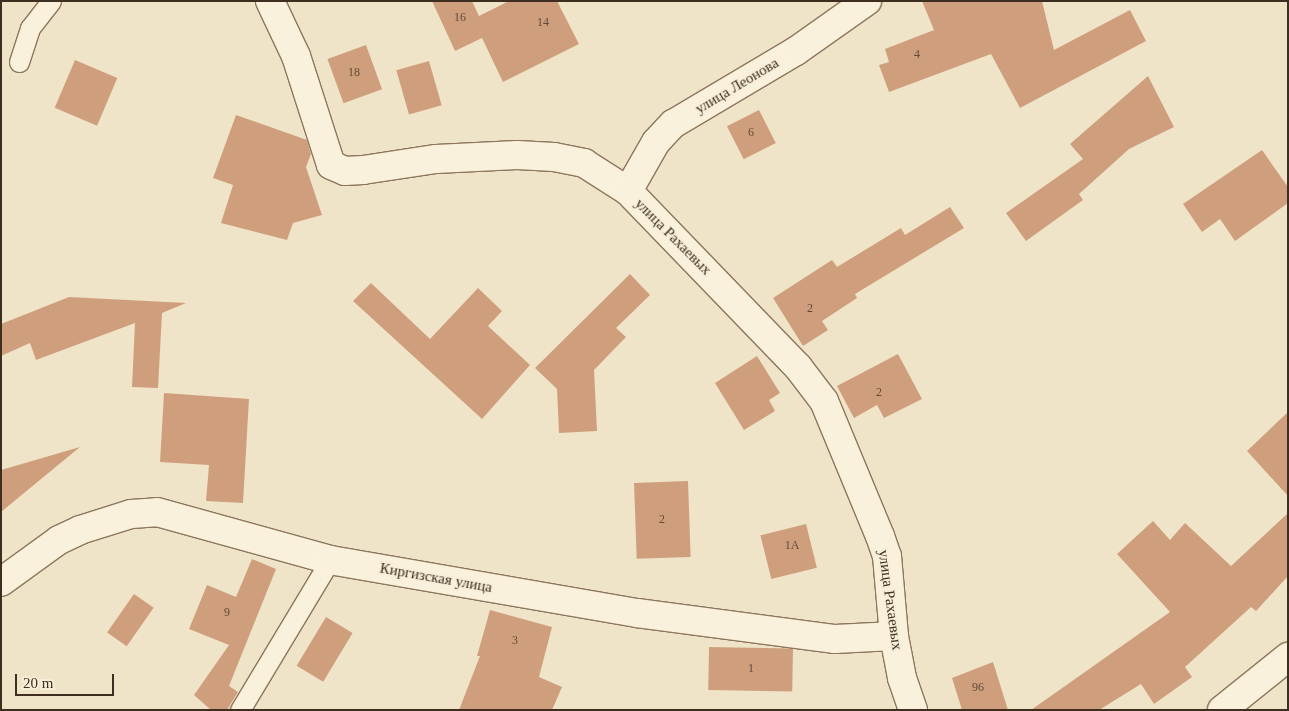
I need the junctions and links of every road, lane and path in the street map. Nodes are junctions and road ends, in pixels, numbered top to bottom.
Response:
1 (51, 1) edge
2 (270, 1) edge
3 (867, 1) edge
4 (18, 62) dead end
5 (628, 191) junction
6 (330, 560) junction
7 (1, 582) edge
8 (894, 636) junction
9 (1288, 657) edge
10 (240, 710) edge
11 (913, 710) edge
12 (1222, 710) edge

1 - 4 lane
2 - 5 street, улица Рахаевых
3 - 5 street, улица Леонова
5 - 8 street, улица Рахаевых
6 - 7 street, Киргизская улица
6 - 8 street, Киргизская улица
6 - 10 lane
8 - 11 street, улица Рахаевых
9 - 12 street

